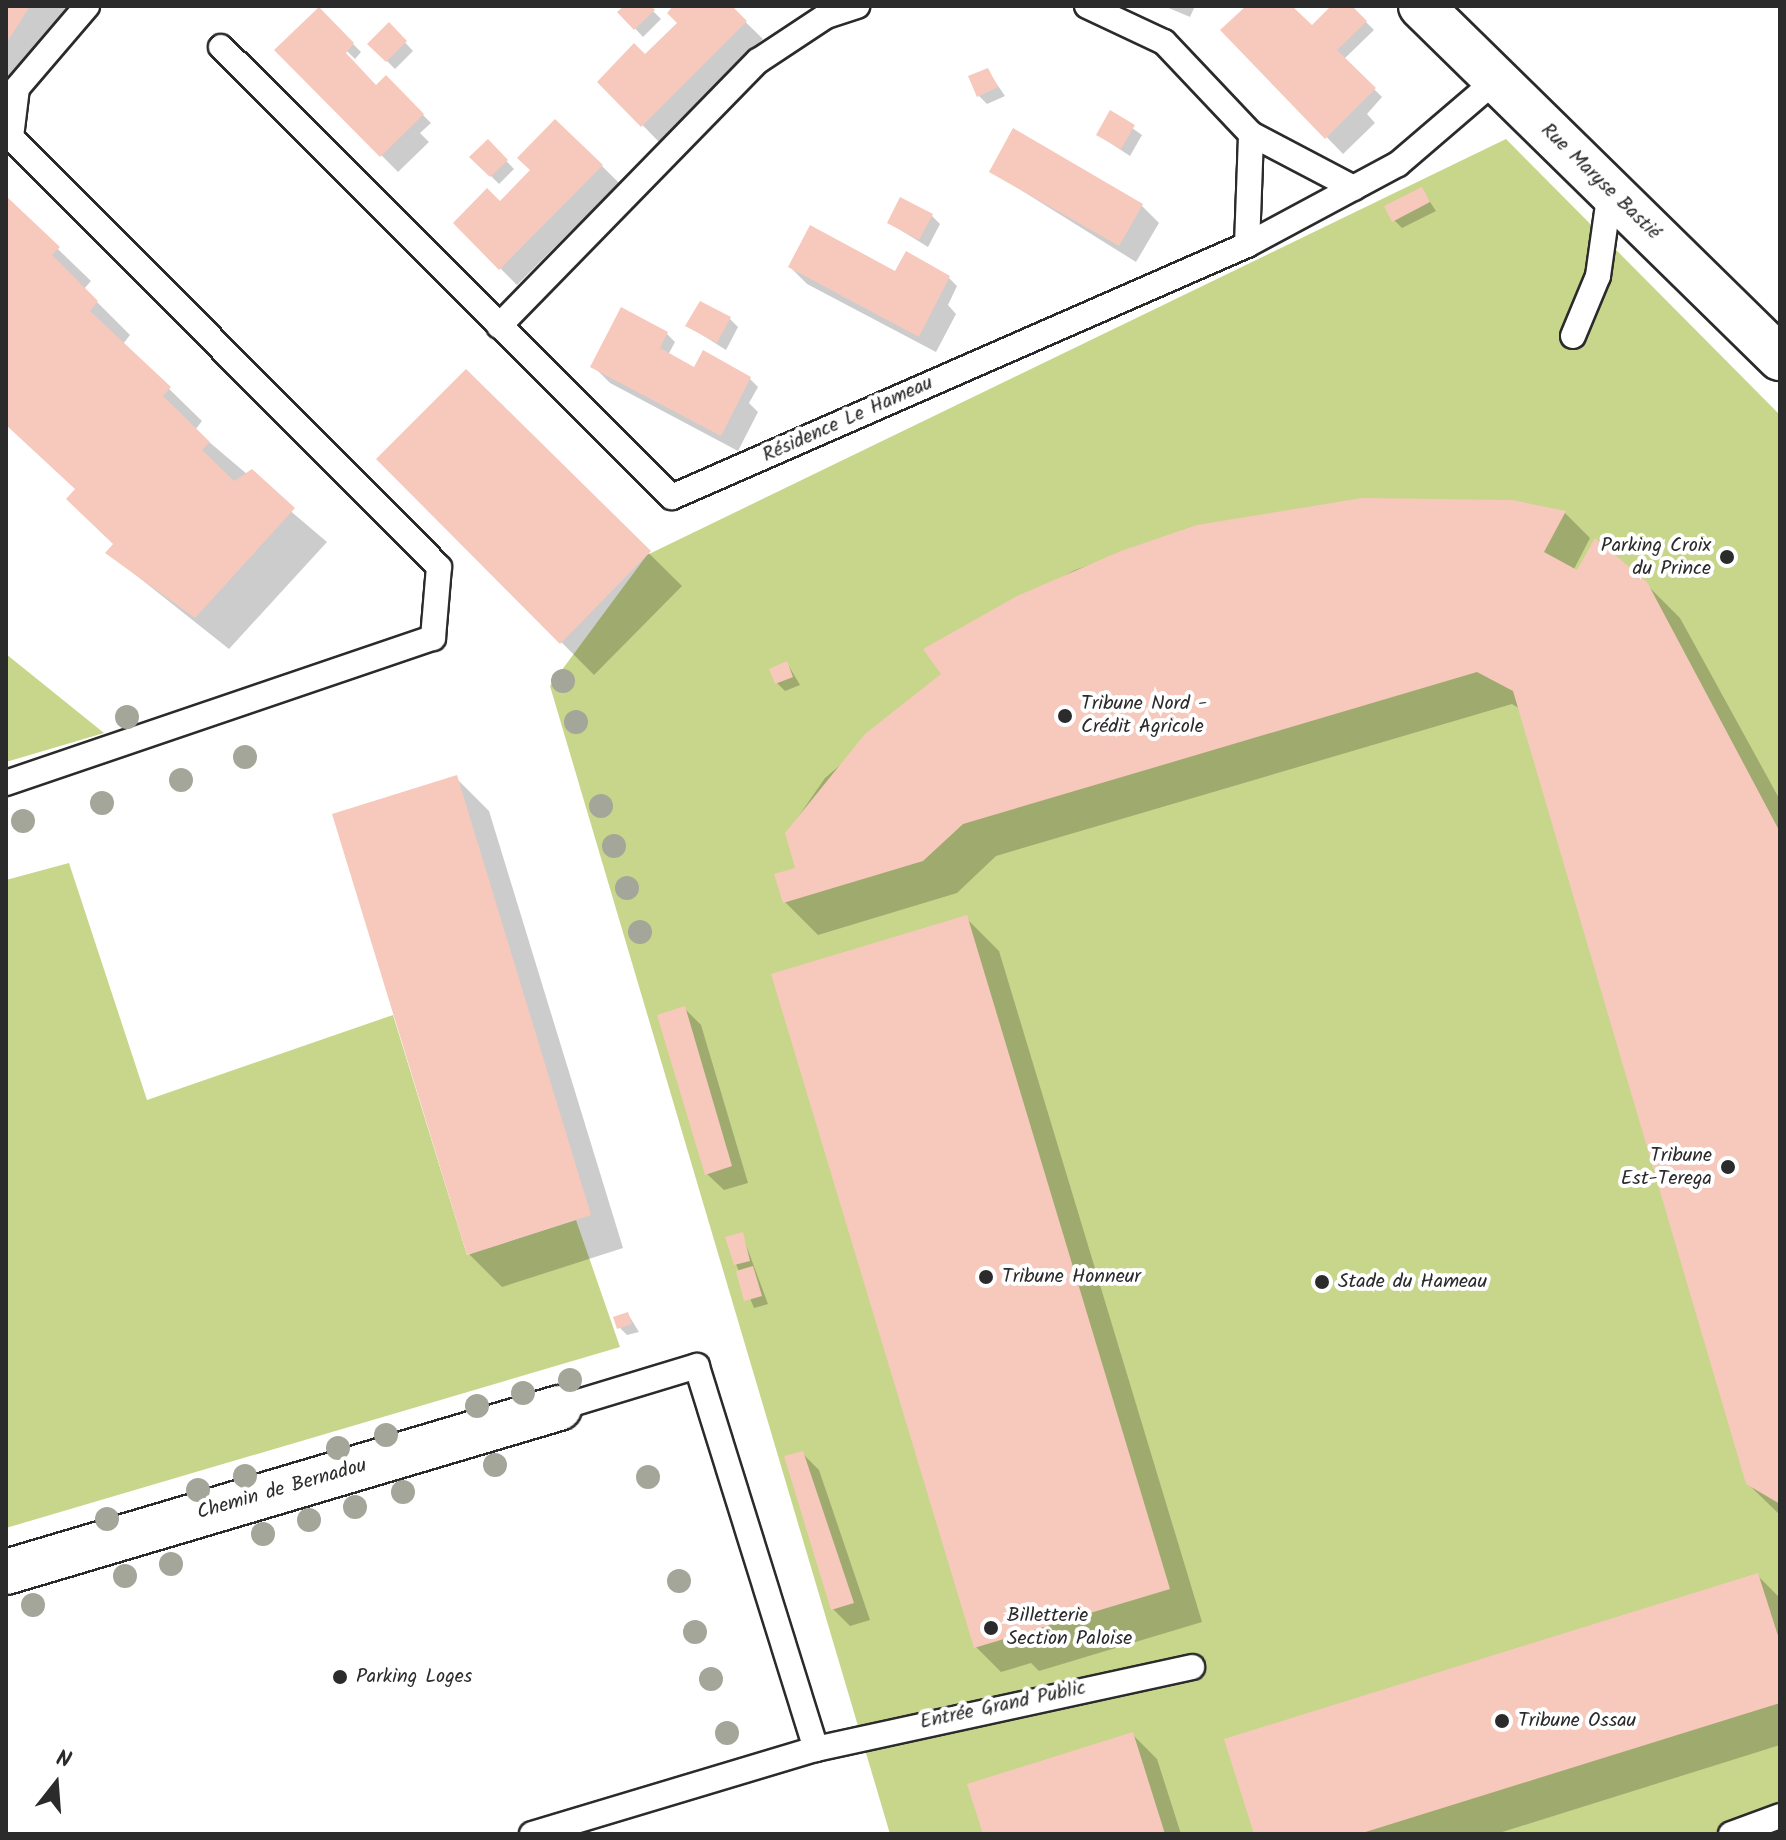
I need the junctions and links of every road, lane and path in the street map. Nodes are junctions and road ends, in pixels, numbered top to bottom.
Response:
1 (87, 6) edge
2 (857, 6) edge
3 (1087, 6) edge
4 (1421, 6) edge
5 (221, 47) dead end
6 (1496, 80) junction
7 (1251, 134) junction
8 (1354, 188) junction
9 (1610, 191) junction
10 (1247, 245) junction
11 (499, 326) junction
12 (1573, 336) dead end
13 (1780, 358) edge
14 (6, 783) edge
15 (559, 1408) joint
16 (6, 1572) edge
17 (1192, 1667) dead end
18 (816, 1749) junction
19 (1780, 1816) edge
20 (532, 1834) edge
21 (1731, 1834) edge

1 - 14 lane
2 - 11 lane
3 - 7 lane
4 - 6 street, Rue Maryse Bastié
5 - 11 lane, Résidence Le Hameau
6 - 8 lane, Résidence Le Hameau
6 - 9 street, Rue Maryse Bastié
7 - 8 lane
7 - 10 lane
8 - 10 lane, Résidence Le Hameau
9 - 12 lane
9 - 13 street, Rue Maryse Bastié
10 - 11 lane, Résidence Le Hameau
15 - 16 street, Chemin de Bernadou
15 - 18 lane
17 - 18 lane, Entrée Grand Public
18 - 20 lane, Entrée Grand Public
19 - 21 lane

